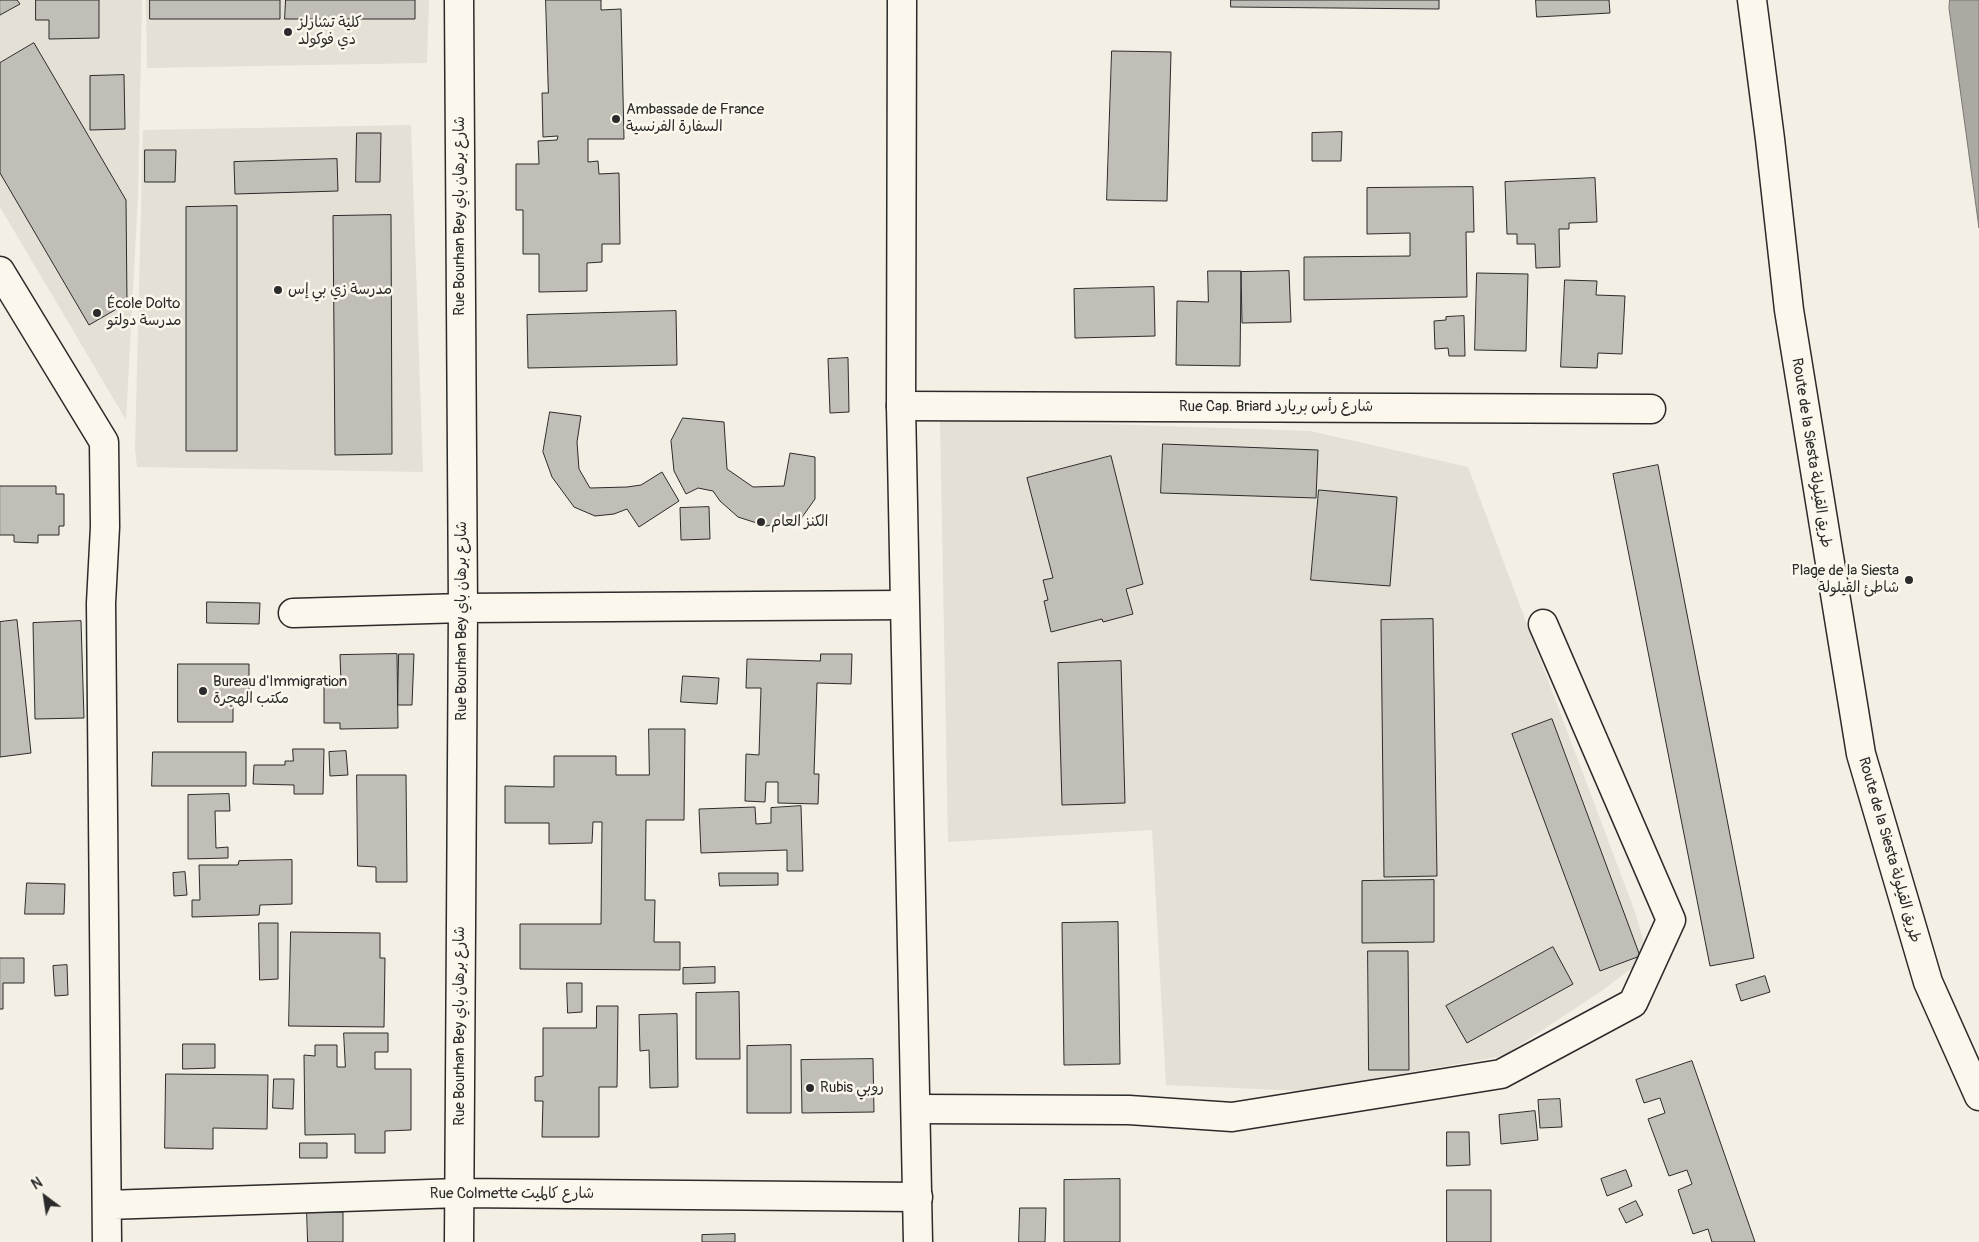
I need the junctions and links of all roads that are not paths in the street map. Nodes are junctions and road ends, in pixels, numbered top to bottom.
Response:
1 (459, 0) edge
2 (902, 0) edge
3 (1752, 0) edge
4 (0, 271) edge
5 (901, 406) junction
6 (1651, 408) dead end
7 (904, 604) junction
8 (463, 608) junction
9 (292, 613) dead end
10 (1542, 624) dead end
11 (1979, 1096) edge
12 (916, 1109) junction
13 (459, 1193) junction
14 (918, 1198) junction
15 (107, 1205) junction
16 (106, 1242) edge
17 (459, 1242) edge
18 (918, 1242) edge

1 - 8 street, Rue Bourhan Bey شارع برهان باي
2 - 5 street
3 - 11 street, Route de la Siesta طريق القيلولة
4 - 15 street
5 - 6 street, Rue Cap. Briard شارع رأس بريارد
5 - 7 street
7 - 8 street
7 - 12 street
8 - 9 street
8 - 13 street, Rue Bourhan Bey شارع برهان باي
10 - 12 street
12 - 14 street
13 - 14 street, Rue Colmette شارع كالميت
13 - 15 street, Rue Colmette شارع كالميت
13 - 17 street, Rue Bourhan Bey شارع برهان باي
14 - 18 street
15 - 16 street

